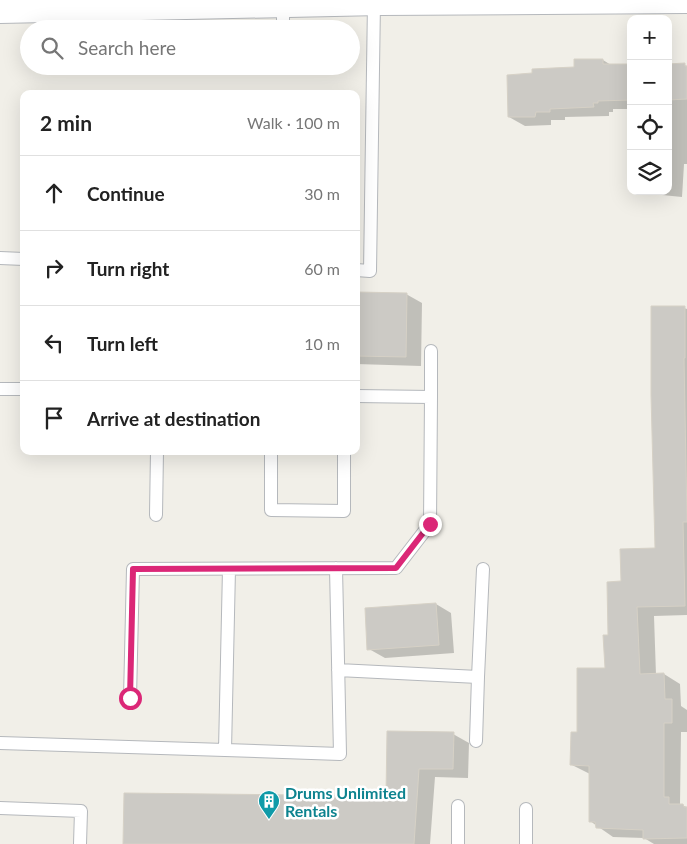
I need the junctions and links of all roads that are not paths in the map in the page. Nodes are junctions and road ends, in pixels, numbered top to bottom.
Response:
1 (687, 0) edge
2 (378, 1) edge
3 (156, 3) edge
4 (0, 10) edge
5 (284, 16) edge
6 (111, 18) edge
7 (0, 258) edge
8 (20, 259) edge
9 (360, 270) edge
10 (432, 351) dead end
11 (0, 389) edge
12 (20, 389) edge
13 (360, 396) edge
14 (431, 397) junction
15 (157, 455) edge
16 (271, 455) edge
17 (344, 455) edge
18 (156, 515) dead end
19 (336, 568) junction
20 (229, 569) junction
21 (483, 569) dead end
22 (338, 670) junction
23 (478, 677) junction
24 (130, 698) dead end
25 (476, 741) dead end
26 (0, 743) edge
27 (225, 750) junction
28 (458, 806) dead end
29 (0, 808) edge
30 (526, 809) dead end
31 (80, 844) edge
32 (458, 844) edge
33 (526, 844) edge

1 - 2 street
2 - 5 street
2 - 9 lane
3 - 5 street
3 - 6 street
4 - 6 street
7 - 8 lane
10 - 14 lane
11 - 12 lane
13 - 14 lane
14 - 19 lane
15 - 18 lane
16 - 17 lane
19 - 20 lane
19 - 22 lane
20 - 24 lane
20 - 27 lane
21 - 23 lane
22 - 23 lane
22 - 27 lane
23 - 25 lane
26 - 27 lane
28 - 32 lane
29 - 31 lane
30 - 33 lane

